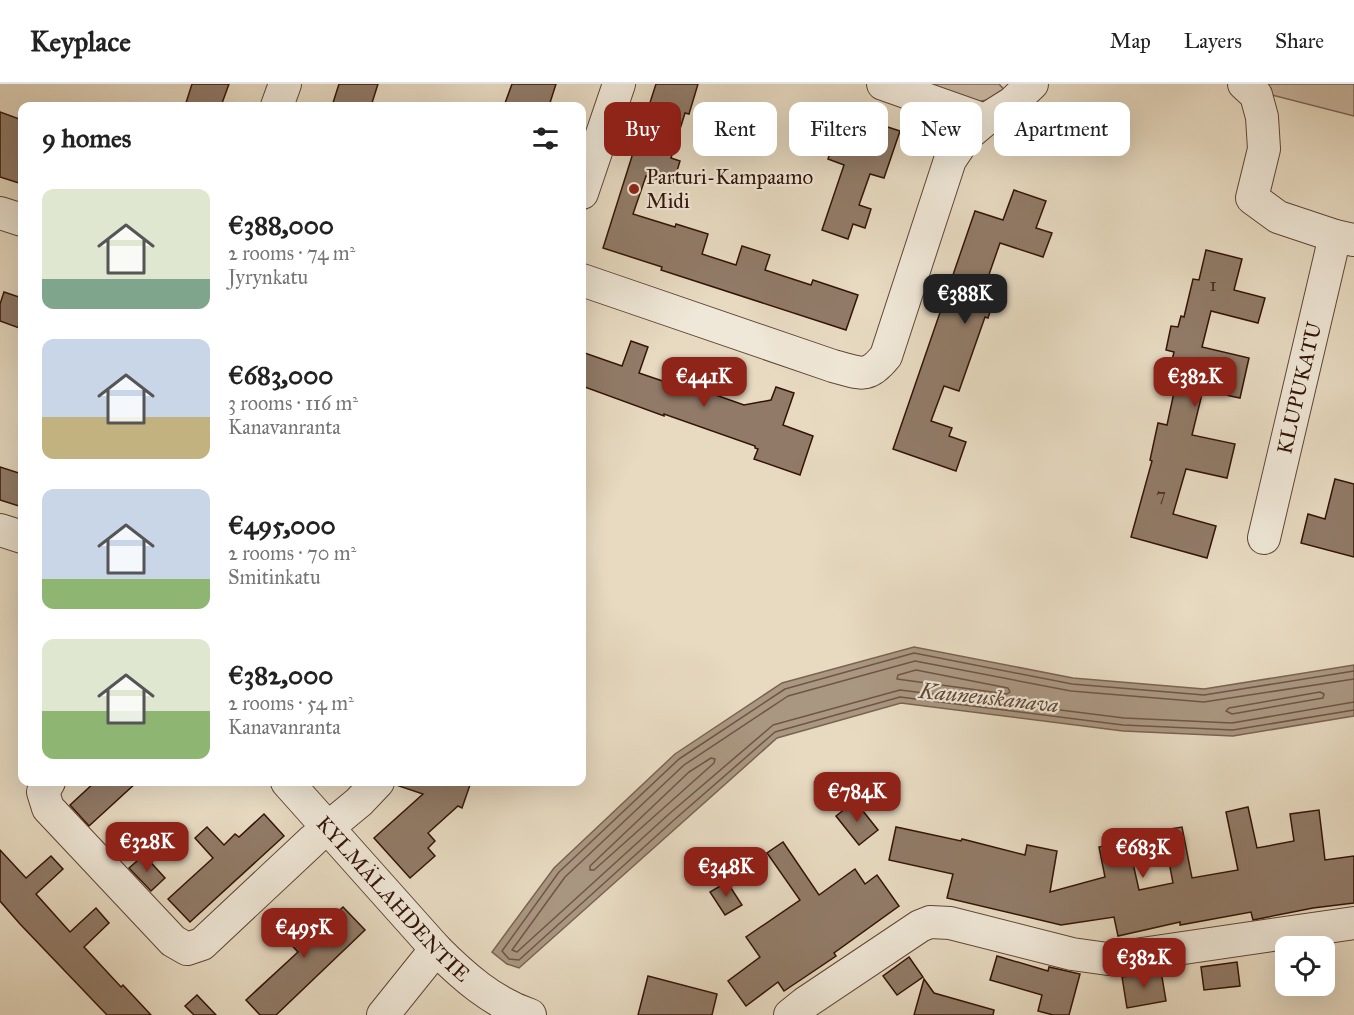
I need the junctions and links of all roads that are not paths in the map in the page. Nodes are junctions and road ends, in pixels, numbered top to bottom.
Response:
1 (285, 84) edge
2 (619, 84) edge
3 (883, 84) edge
4 (1244, 84) edge
5 (1022, 94) edge
6 (279, 102) edge
7 (985, 120) junction
8 (586, 181) edge
9 (0, 213) edge
10 (18, 219) edge
11 (1344, 238) edge
12 (586, 281) edge
13 (0, 530) edge
14 (18, 536) edge
15 (1264, 538) dead end
16 (47, 786) edge
17 (291, 786) edge
18 (374, 786) edge
19 (328, 827) junction
20 (1354, 923) edge
21 (436, 949) junction
22 (383, 1015) edge
23 (530, 1015) edge
24 (790, 1015) edge

1 - 6 street
2 - 8 street
3 - 7 street
4 - 11 street
5 - 7 street
7 - 12 street
9 - 10 street
11 - 15 street, KLUPUKATU
13 - 14 street
16 - 19 street
17 - 19 street, KYLMÄLAHDENTIE
18 - 19 street
19 - 21 street, KYLMÄLAHDENTIE
20 - 24 street
21 - 22 street
21 - 23 street, KYLMÄLAHDENTIE

